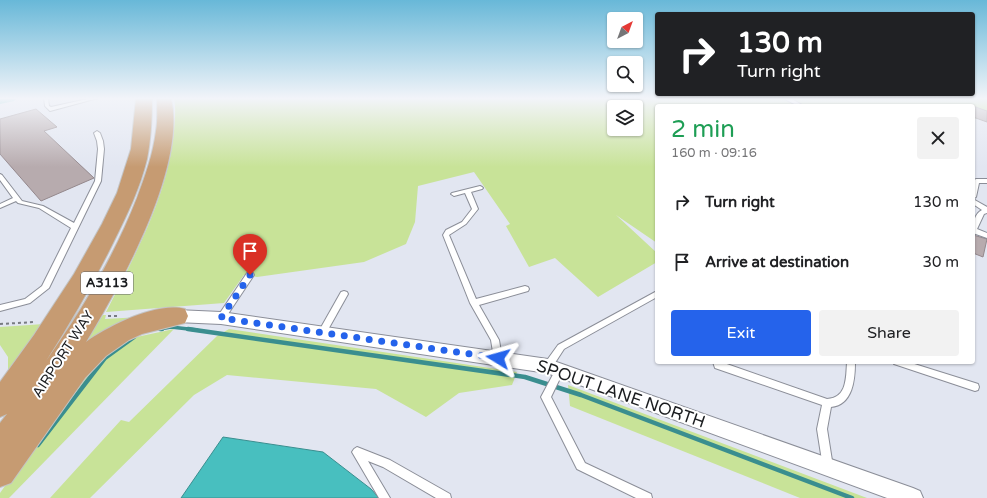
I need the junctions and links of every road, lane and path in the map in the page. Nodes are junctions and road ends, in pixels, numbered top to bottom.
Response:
1 (144, 121) edge
2 (164, 121) edge
3 (97, 133) dead end
4 (0, 176) edge
5 (975, 176) edge
6 (984, 181) edge
7 (975, 186) edge
8 (480, 188) dead end
9 (467, 191) junction
10 (454, 194) dead end
11 (18, 198) junction
12 (975, 202) edge
13 (0, 206) edge
14 (987, 210) edge
15 (975, 226) edge
16 (75, 227) junction
17 (975, 231) edge
18 (987, 236) edge
19 (250, 275) dead end
20 (525, 288) dead end
21 (344, 294) dead end
22 (655, 295) edge
23 (474, 303) junction
24 (0, 308) edge
25 (176, 316) joint
26 (221, 318) junction
27 (37, 322) dead end
28 (0, 324) edge
29 (322, 333) junction
30 (498, 358) junction
31 (718, 364) edge
32 (851, 364) edge
33 (903, 364) edge
34 (554, 372) junction
35 (975, 387) dead end
36 (827, 403) junction
37 (0, 404) edge
38 (0, 448) edge
39 (828, 467) junction
40 (0, 472) edge
41 (385, 498) edge
42 (446, 498) edge
43 (647, 498) edge
44 (913, 498) edge

1 - 37 highway, AIRPORT WAY / A3113
2 - 38 highway, AIRPORT WAY / A3113
3 - 16 lane
4 - 11 lane
5 - 6 lane
6 - 7 lane
8 - 9 lane
9 - 10 lane
9 - 23 lane
11 - 13 lane
11 - 16 lane
12 - 14 lane
14 - 15 lane
16 - 24 lane
17 - 18 lane
19 - 26 lane
20 - 23 lane
21 - 29 lane
22 - 34 lane
23 - 30 lane
25 - 26 street, SPOUT LANE NORTH
25 - 40 highway
26 - 29 street, SPOUT LANE NORTH
27 - 28 path
29 - 30 street, SPOUT LANE NORTH
30 - 34 street, SPOUT LANE NORTH
31 - 36 lane
32 - 36 lane
33 - 35 lane
34 - 39 street, SPOUT LANE NORTH
34 - 43 lane
36 - 39 lane
39 - 44 street, SPOUT LANE NORTH
41 - 42 lane

